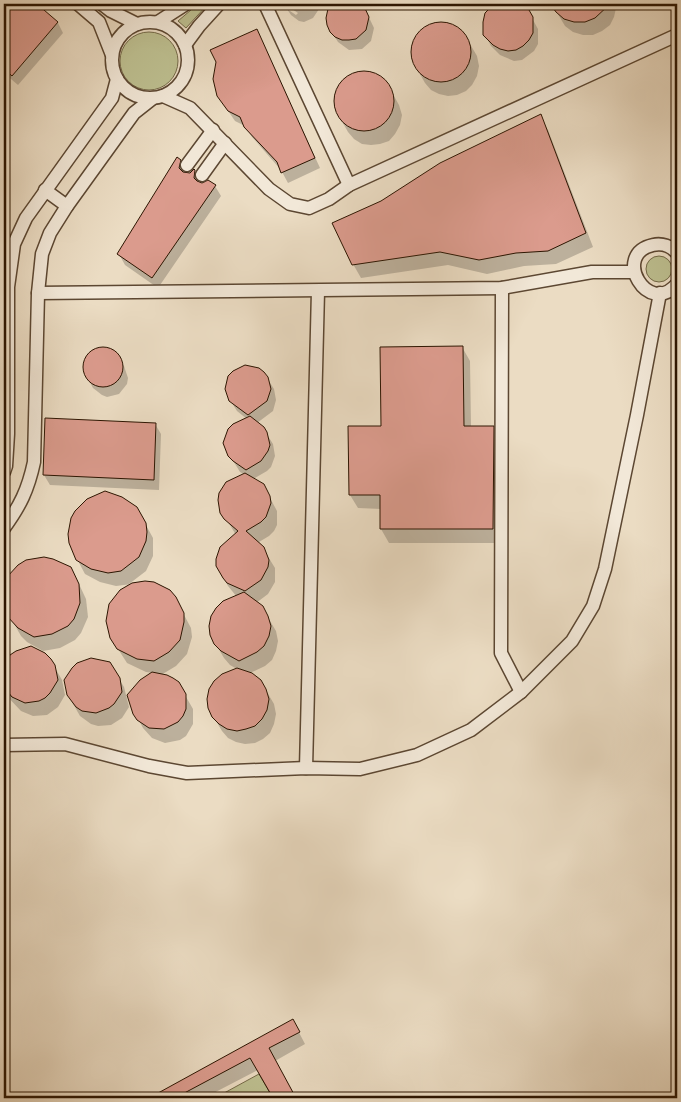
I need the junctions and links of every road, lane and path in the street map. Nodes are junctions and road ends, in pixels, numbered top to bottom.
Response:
1 (78, 4) edge
2 (102, 4) edge
3 (186, 4) edge
4 (220, 4) edge
5 (265, 4) edge
6 (158, 22) junction
7 (137, 24) junction
8 (677, 35) edge
9 (185, 45) junction
10 (112, 55) junction
11 (117, 79) junction
12 (158, 97) junction
13 (213, 130) junction
14 (225, 143) junction
15 (188, 165) dead end
16 (202, 175) dead end
17 (349, 186) junction
18 (45, 190) junction
19 (67, 206) junction
20 (677, 253) edge
21 (634, 272) junction
22 (677, 284) edge
23 (502, 288) junction
24 (318, 291) junction
25 (38, 293) junction
26 (660, 293) junction
27 (4, 472) edge
28 (4, 528) edge
29 (521, 692) junction
30 (4, 745) edge
31 (306, 768) junction

1 - 10 street
2 - 7 street
3 - 6 street
4 - 9 street
5 - 17 street
6 - 7 street
6 - 9 street
7 - 10 street
8 - 17 street
9 - 12 street
10 - 11 street
11 - 12 street
11 - 18 street
12 - 13 street
12 - 19 street
13 - 14 street
13 - 15 street
14 - 16 street
14 - 17 street
18 - 19 street
18 - 27 street
19 - 25 street
20 - 21 street
21 - 23 street
21 - 26 street
22 - 26 street
23 - 24 street
23 - 29 street
24 - 25 street
24 - 31 street
25 - 28 street
26 - 29 street
29 - 31 street
30 - 31 street

